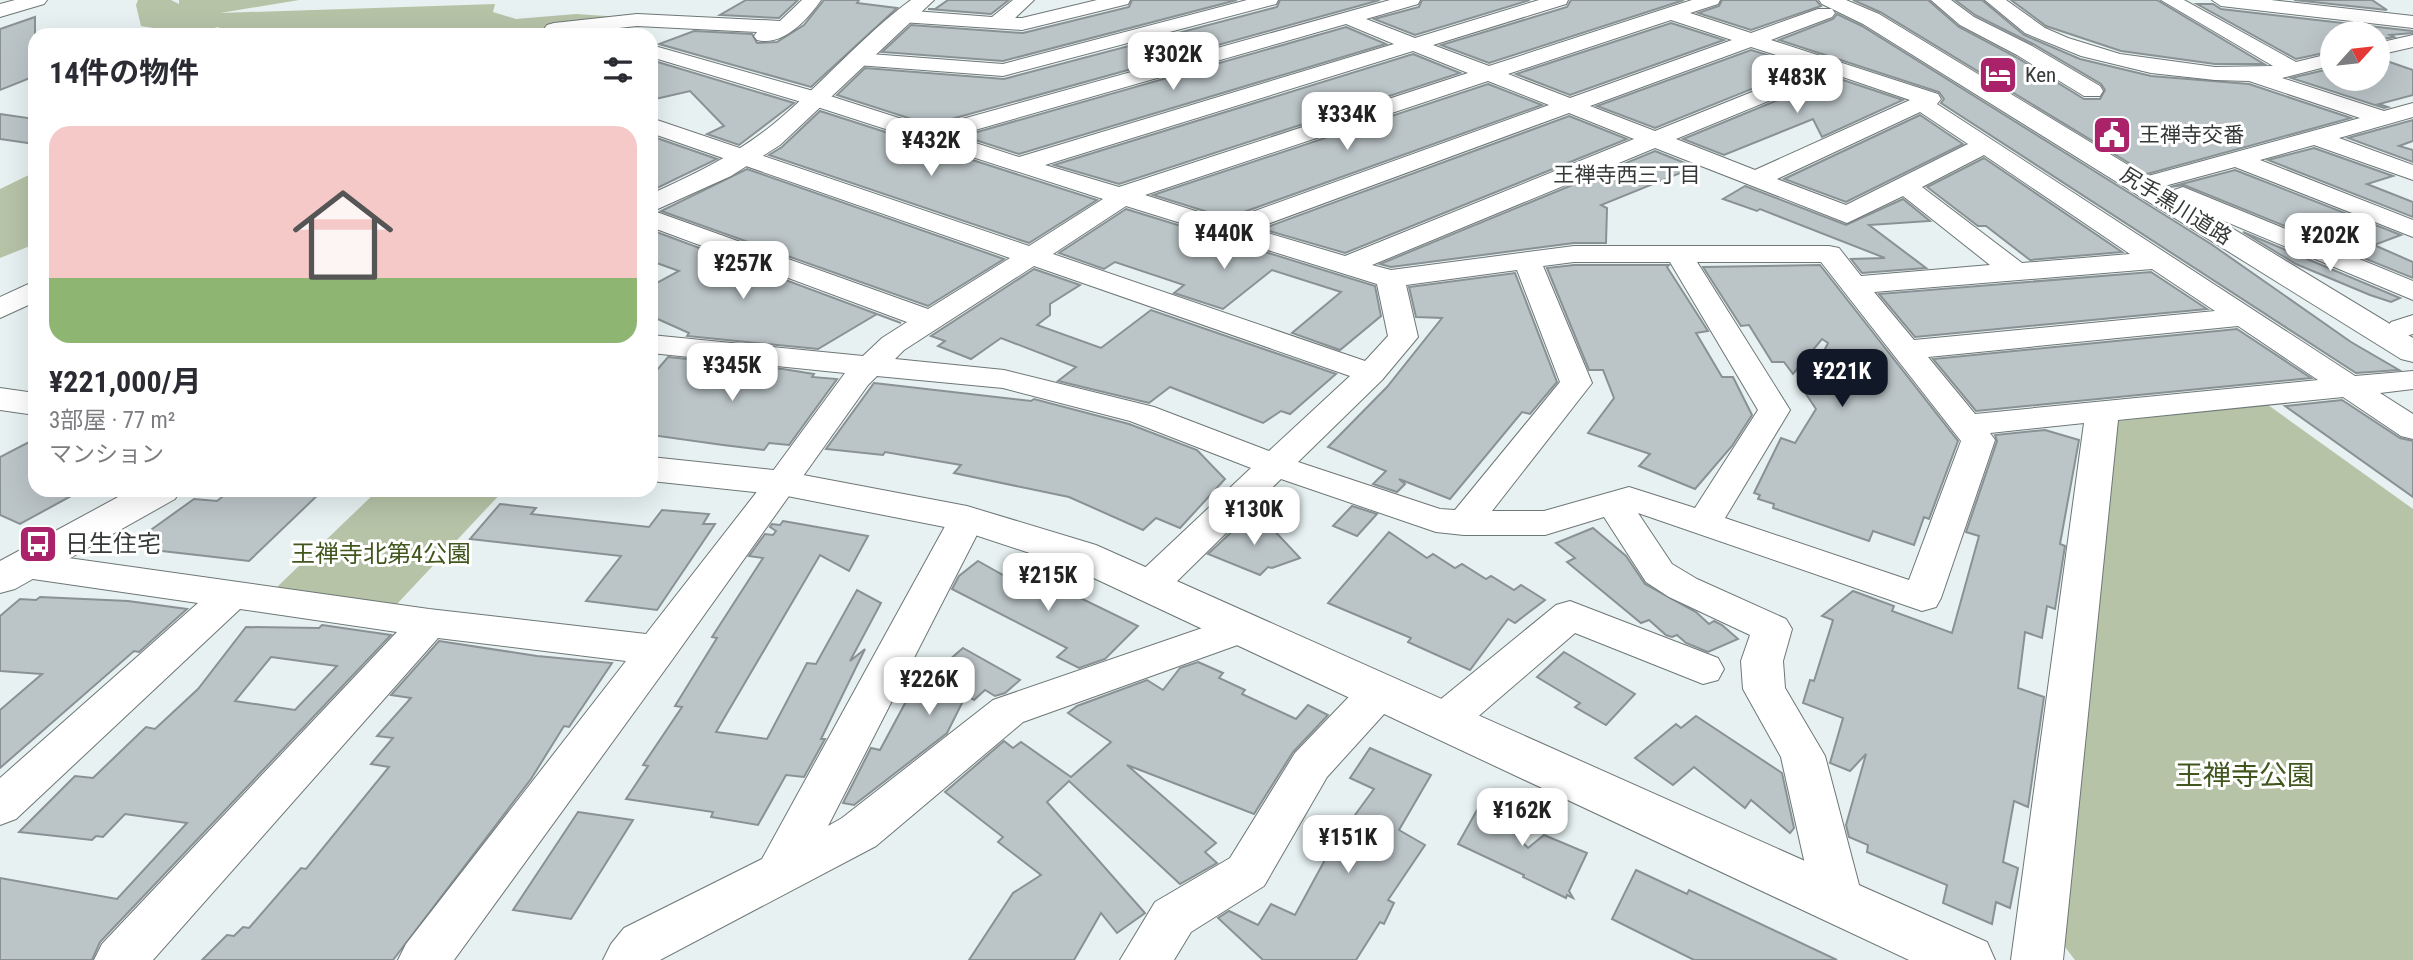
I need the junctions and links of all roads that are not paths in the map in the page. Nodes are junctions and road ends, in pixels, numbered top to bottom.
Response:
1 (37, 0) edge
2 (812, 0) edge
3 (924, 0) edge
4 (1025, 0) edge
5 (1121, 0) edge
6 (1269, 0) edge
7 (1411, 0) edge
8 (1559, 0) edge
9 (1710, 0) edge
10 (1940, 0) edge
11 (1994, 0) edge
12 (2170, 0) edge
13 (2221, 0) edge
14 (2327, 0) edge
15 (2250, 2) edge
16 (1232, 5) edge
17 (1827, 6) edge
18 (0, 11) edge
19 (1670, 13) junction
20 (2347, 14) junction
21 (901, 16) junction
22 (1347, 18) junction
23 (2413, 22) edge
24 (996, 23) junction
25 (783, 27) junction
26 (563, 28) edge
27 (2310, 30) dead end
28 (1748, 39) junction
29 (2413, 41) edge
30 (1413, 44) junction
31 (2390, 46) edge
32 (658, 53) edge
33 (1216, 55) junction
34 (857, 59) junction
35 (2320, 62) edge
36 (700, 65) junction
37 (1833, 67) junction
38 (2292, 68) junction
39 (1488, 73) junction
40 (2249, 73) junction
41 (2092, 91) dead end
42 (816, 99) junction
43 (1921, 103) junction
44 (1568, 105) junction
45 (2413, 110) edge
46 (2385, 118) junction
47 (2413, 125) edge
48 (658, 127) edge
49 (929, 136) junction
50 (2314, 137) junction
51 (1655, 139) junction
52 (1985, 145) junction
53 (745, 157) junction
54 (2236, 159) junction
55 (1019, 165) junction
56 (2413, 173) edge
57 (1756, 179) junction
58 (2157, 181) dead end
59 (1904, 185) junction
60 (1121, 195) junction
61 (2183, 195) dead end
62 (658, 200) edge
63 (658, 221) edge
64 (1229, 229) junction
65 (2413, 229) edge
66 (1678, 253) junction
67 (1034, 254) junction
68 (1527, 260) junction
69 (2157, 260) junction
70 (1347, 265) junction
71 (2015, 271) junction
72 (1390, 279) junction
73 (1854, 285) junction
74 (0, 286) edge
75 (28, 288) edge
76 (28, 292) edge
77 (2413, 292) edge
78 (0, 309) edge
79 (2244, 317) junction
80 (930, 320) junction
81 (2409, 335) edge
82 (658, 345) edge
83 (1906, 350) junction
84 (869, 366) junction
85 (1371, 373) junction
86 (2413, 380) edge
87 (2349, 387) junction
88 (0, 400) edge
89 (28, 403) edge
90 (2102, 412) junction
91 (1966, 425) junction
92 (2413, 429) edge
93 (1276, 466) junction
94 (658, 470) edge
95 (782, 483) junction
96 (148, 497) edge
97 (1613, 503) junction
98 (967, 519) junction
99 (1464, 523) junction
100 (1703, 524) junction
101 (13, 572) edge
102 (1148, 587) junction
103 (233, 593) junction
104 (429, 623) junction
105 (1243, 628) junction
106 (657, 650) junction
107 (1703, 669) dead end
108 (1380, 691) junction
109 (1445, 720) junction
110 (0, 806) edge
111 (779, 873) junction
112 (1838, 900) junction
113 (120, 960) edge
114 (424, 960) edge
115 (629, 960) edge
116 (1146, 960) edge
117 (1967, 960) edge
118 (2037, 960) edge

1 - 18 street
2 - 25 street
3 - 21 street
4 - 24 street
5 - 24 street
6 - 16 street
7 - 22 street
8 - 30 street
9 - 19 street
10 - 41 street
11 - 40 street
12 - 38 street
13 - 15 street
14 - 20 street
15 - 20 street
15 - 27 street
16 - 33 street
16 - 34 street
17 - 28 street
17 - 81 street, 尻手黒川道路
19 - 28 street
19 - 39 street
20 - 23 street
21 - 24 street
21 - 34 street
22 - 30 street
22 - 33 street
25 - 26 street
25 - 36 street
28 - 37 street
28 - 44 street
29 - 31 street
30 - 39 street
30 - 55 street
32 - 36 street
33 - 49 street
34 - 42 street
35 - 38 street
36 - 42 street
37 - 43 street
37 - 51 street
38 - 40 street
39 - 44 street
39 - 60 street
40 - 46 street
42 - 49 street
42 - 53 street
43 - 52 street
43 - 57 street
44 - 51 street
44 - 64 street
45 - 46 street
46 - 47 street
46 - 50 street
48 - 53 street
49 - 55 street
50 - 54 street
50 - 56 street
51 - 57 street
51 - 70 street
52 - 59 street
52 - 69 street
53 - 62 street
53 - 67 street
54 - 58 street
54 - 65 street
55 - 60 street
57 - 59 street
59 - 71 street
60 - 64 street
60 - 67 street
61 - 77 street
63 - 80 street
64 - 70 street
66 - 68 street
66 - 73 street
66 - 100 street
67 - 80 street
67 - 85 street
68 - 72 street
68 - 99 street
69 - 71 street
69 - 79 street
70 - 72 street
71 - 73 street
72 - 85 street
73 - 83 street
74 - 75 street
76 - 78 street
79 - 83 street
79 - 87 street
80 - 84 street
82 - 84 street
83 - 91 street
84 - 93 street
84 - 95 street
85 - 93 street
86 - 87 street
87 - 90 street
87 - 92 street
88 - 89 street
90 - 91 street
90 - 118 street
91 - 100 street
93 - 99 street
93 - 102 street
94 - 95 street
95 - 98 street
95 - 106 street
96 - 101 street
97 - 99 street
97 - 100 street
97 - 112 street
98 - 102 street
98 - 111 street
101 - 103 street
102 - 105 street
103 - 104 street
103 - 110 street
104 - 106 street
104 - 113 street
105 - 108 street
105 - 111 street
106 - 114 street
107 - 109 street
108 - 109 street
108 - 116 street
109 - 112 street
111 - 115 street
112 - 117 street

